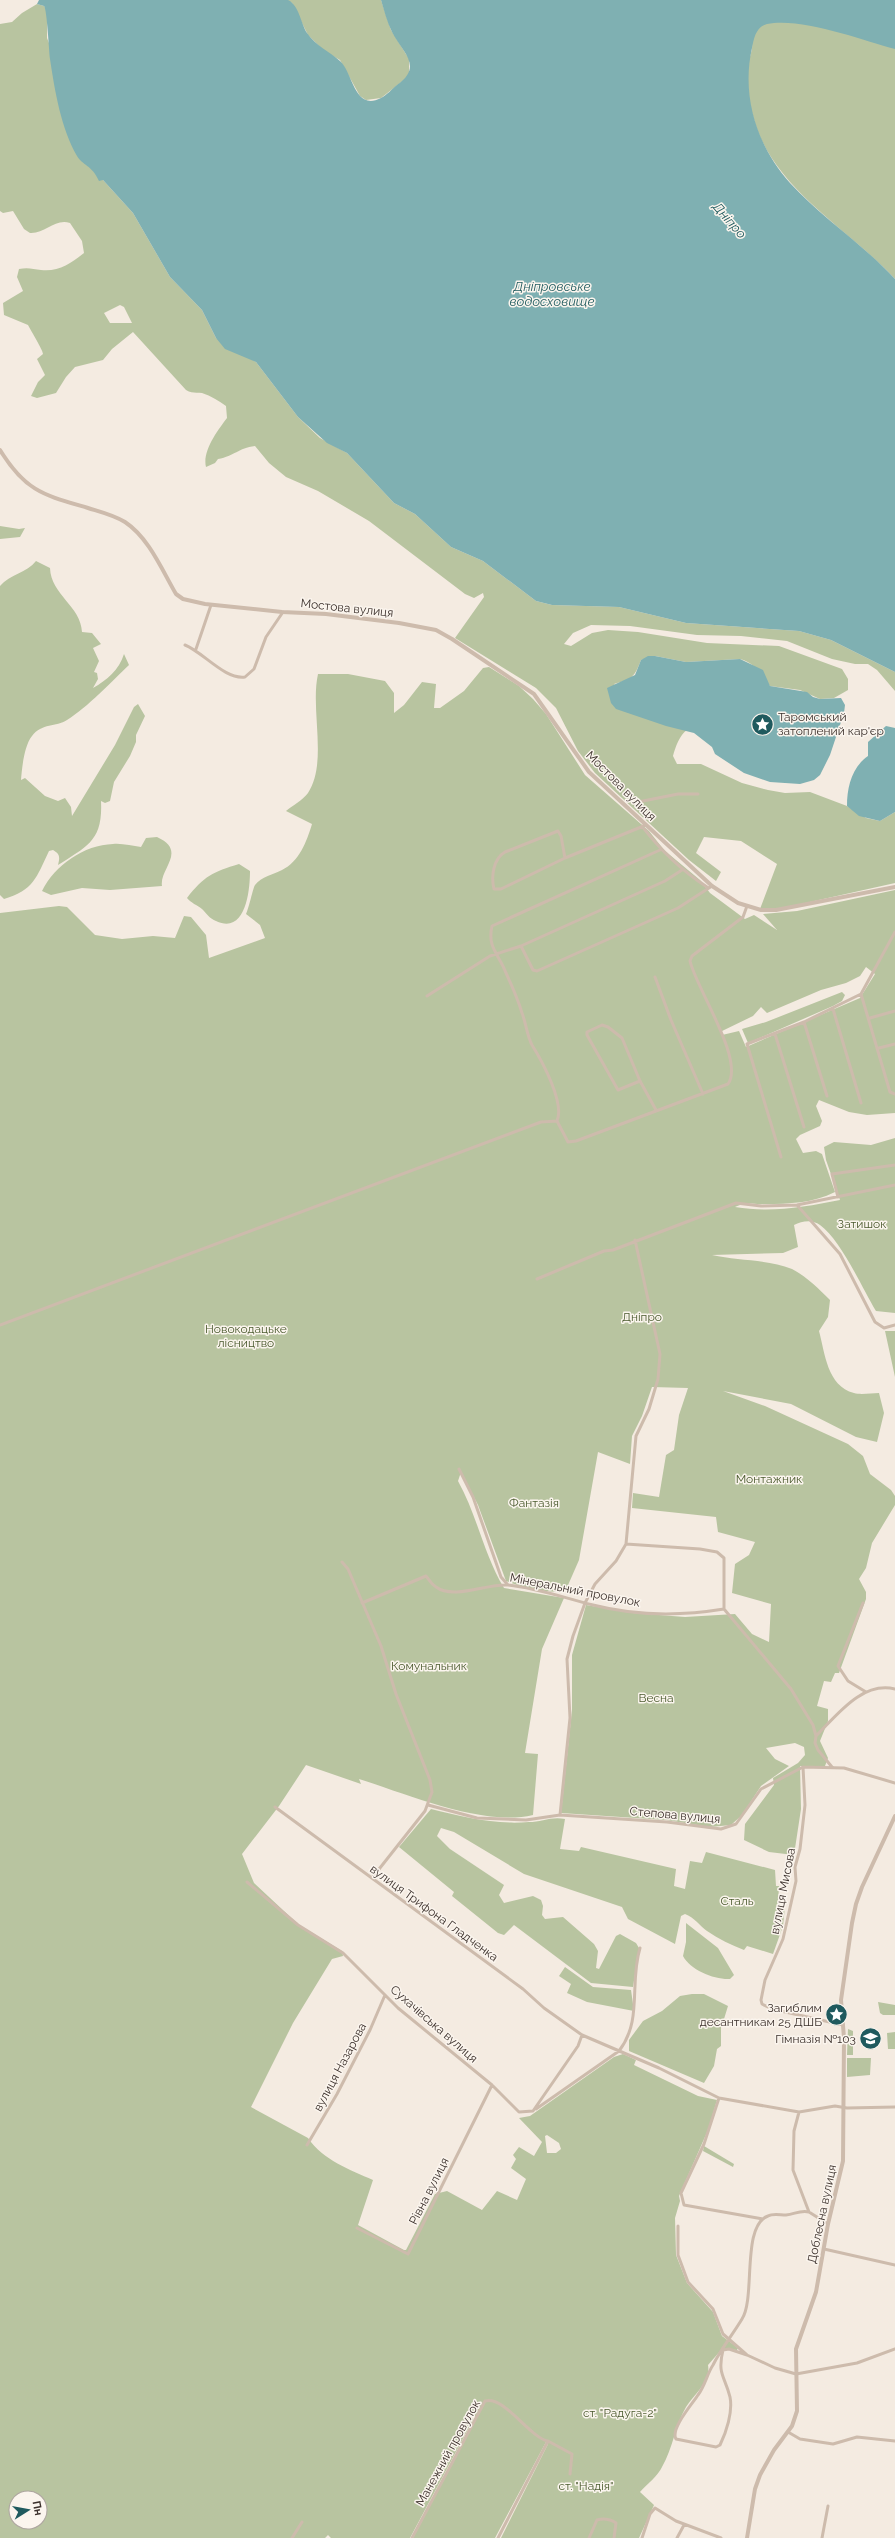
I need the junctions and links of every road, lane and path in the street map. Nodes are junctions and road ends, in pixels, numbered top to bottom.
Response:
1 (0, 450) edge
2 (211, 604) junction
3 (283, 612) junction
4 (185, 645) dead end
5 (196, 649) junction
6 (698, 794) dead end
7 (633, 803) dead end
8 (644, 826) junction
9 (660, 850) junction
10 (565, 858) junction
11 (682, 870) junction
12 (710, 886) junction
13 (895, 886) edge
14 (747, 906) junction
15 (895, 932) edge
16 (521, 946) junction
17 (496, 954) junction
18 (655, 977) dead end
19 (862, 994) junction
20 (428, 996) dead end
21 (833, 1009) junction
22 (895, 1011) edge
23 (870, 1018) junction
24 (804, 1022) junction
25 (775, 1034) junction
26 (895, 1044) edge
27 (879, 1048) junction
28 (640, 1081) junction
29 (703, 1094) junction
30 (895, 1094) edge
31 (827, 1096) dead end
32 (861, 1103) dead end
33 (656, 1110) junction
34 (557, 1121) junction
35 (804, 1127) dead end
36 (781, 1157) dead end
37 (895, 1165) edge
38 (895, 1185) edge
39 (838, 1197) junction
40 (797, 1205) junction
41 (635, 1240) junction
42 (537, 1279) dead end
43 (0, 1325) edge
44 (895, 1325) edge
45 (459, 1469) dead end
46 (626, 1544) junction
47 (342, 1562) dead end
48 (508, 1585) junction
49 (362, 1603) junction
50 (585, 1603) junction
51 (863, 1604) dead end
52 (724, 1609) junction
53 (895, 1689) edge
54 (866, 1692) junction
55 (816, 1736) junction
56 (803, 1767) junction
57 (832, 1767) junction
58 (895, 1783) edge
59 (428, 1805) junction
60 (275, 1807) dead end
61 (560, 1815) junction
62 (895, 1819) edge
63 (372, 1878) junction
64 (246, 1882) dead end
65 (640, 1948) dead end
66 (385, 1995) junction
67 (843, 2025) junction
68 (582, 2035) junction
69 (619, 2051) junction
70 (492, 2085) junction
71 (719, 2098) junction
72 (842, 2107) junction
73 (895, 2107) edge
74 (533, 2111) junction
75 (799, 2112) junction
76 (307, 2145) dead end
77 (810, 2212) junction
78 (763, 2219) junction
79 (828, 2224) junction
80 (678, 2226) dead end
81 (357, 2228) dead end
82 (824, 2249) junction
83 (895, 2265) edge
84 (728, 2338) junction
85 (895, 2349) edge
86 (723, 2350) junction
87 (747, 2355) junction
88 (796, 2374) junction
89 (788, 2432) junction
90 (548, 2441) junction
91 (895, 2441) edge
92 (570, 2474) dead end
93 (828, 2506) dead end
94 (302, 2522) dead end
95 (684, 2525) junction
96 (292, 2538) edge
97 (412, 2538) edge
98 (498, 2538) edge
99 (589, 2538) edge
100 (614, 2538) edge
101 (642, 2538) edge
102 (677, 2538) edge
103 (721, 2538) edge
104 (747, 2538) edge
105 (822, 2538) edge

1 - 2 street, Мостова вулиця
2 - 3 street, Мостова вулиця
2 - 5 street
3 - 5 street, Мостова вулиця
3 - 8 street, Мостова вулиця
4 - 5 street, Мостова вулиця
6 - 7 street
8 - 9 street
8 - 10 street
8 - 12 street, Мостова вулиця
9 - 11 street
9 - 17 street
10 - 10 street
11 - 12 street
11 - 16 street
12 - 14 street, Мостова вулиця
12 - 16 street
13 - 14 street, Мостова вулиця
14 - 29 street
15 - 19 street
16 - 17 street
17 - 20 street
17 - 34 street
18 - 29 street
19 - 21 street
19 - 23 street
21 - 24 street
21 - 32 street
22 - 23 street
23 - 27 street
24 - 25 street
24 - 31 street
25 - 35 street
25 - 36 street
26 - 27 street
27 - 30 street
28 - 28 street
28 - 33 street
29 - 33 street
33 - 34 street
34 - 43 street
37 - 39 street
38 - 39 street
39 - 40 street
40 - 41 street
40 - 44 street
41 - 42 street
41 - 46 street
45 - 48 street
46 - 50 street
46 - 52 street
47 - 49 street
48 - 49 street, Мінеральний провулок
48 - 50 street, Мінеральний провулок
49 - 59 street
50 - 52 street, Мінеральний провулок
50 - 61 street
51 - 54 street
52 - 55 street
53 - 54 street
54 - 55 street
55 - 57 street
56 - 57 street, Степова вулиця
56 - 61 street, Степова вулиця
56 - 67 street, вулиця Мисова
57 - 58 street, Степова вулиця
59 - 61 street, Степова вулиця
59 - 63 street
60 - 63 street, вулиця Трифона Гладченка
62 - 67 street, Доблесна вулиця
63 - 68 street, вулиця Трифона Гладченка
64 - 66 street, Сухачівська вулиця
65 - 69 street
66 - 70 street, Сухачівська вулиця
66 - 76 street, вулиця Назарова
67 - 72 street, Доблесна вулиця
68 - 69 street, вулиця Трифона Гладченка
68 - 74 street
69 - 71 street, вулиця Трифона Гладченка
69 - 74 street
70 - 74 street
70 - 81 street, Рівна вулиця
71 - 75 street, вулиця Трифона Гладченка
71 - 78 street
72 - 73 street, вулиця Трифона Гладченка
72 - 75 street, вулиця Трифона Гладченка
72 - 79 street, Доблесна вулиця
75 - 77 street
77 - 78 street
77 - 79 street
78 - 84 street
79 - 82 street, Доблесна вулиця
80 - 84 street
82 - 83 street
82 - 88 street, Доблесна вулиця
84 - 86 street
84 - 87 street
85 - 88 street
86 - 86 street
86 - 87 street
87 - 88 street
88 - 89 street, Доблесна вулиця
89 - 91 street
89 - 104 street, Доблесна вулиця
90 - 92 street
90 - 97 street, Манежний провулок
90 - 98 street
93 - 105 street
94 - 96 street
95 - 101 street
95 - 102 street
95 - 103 street
99 - 100 street

